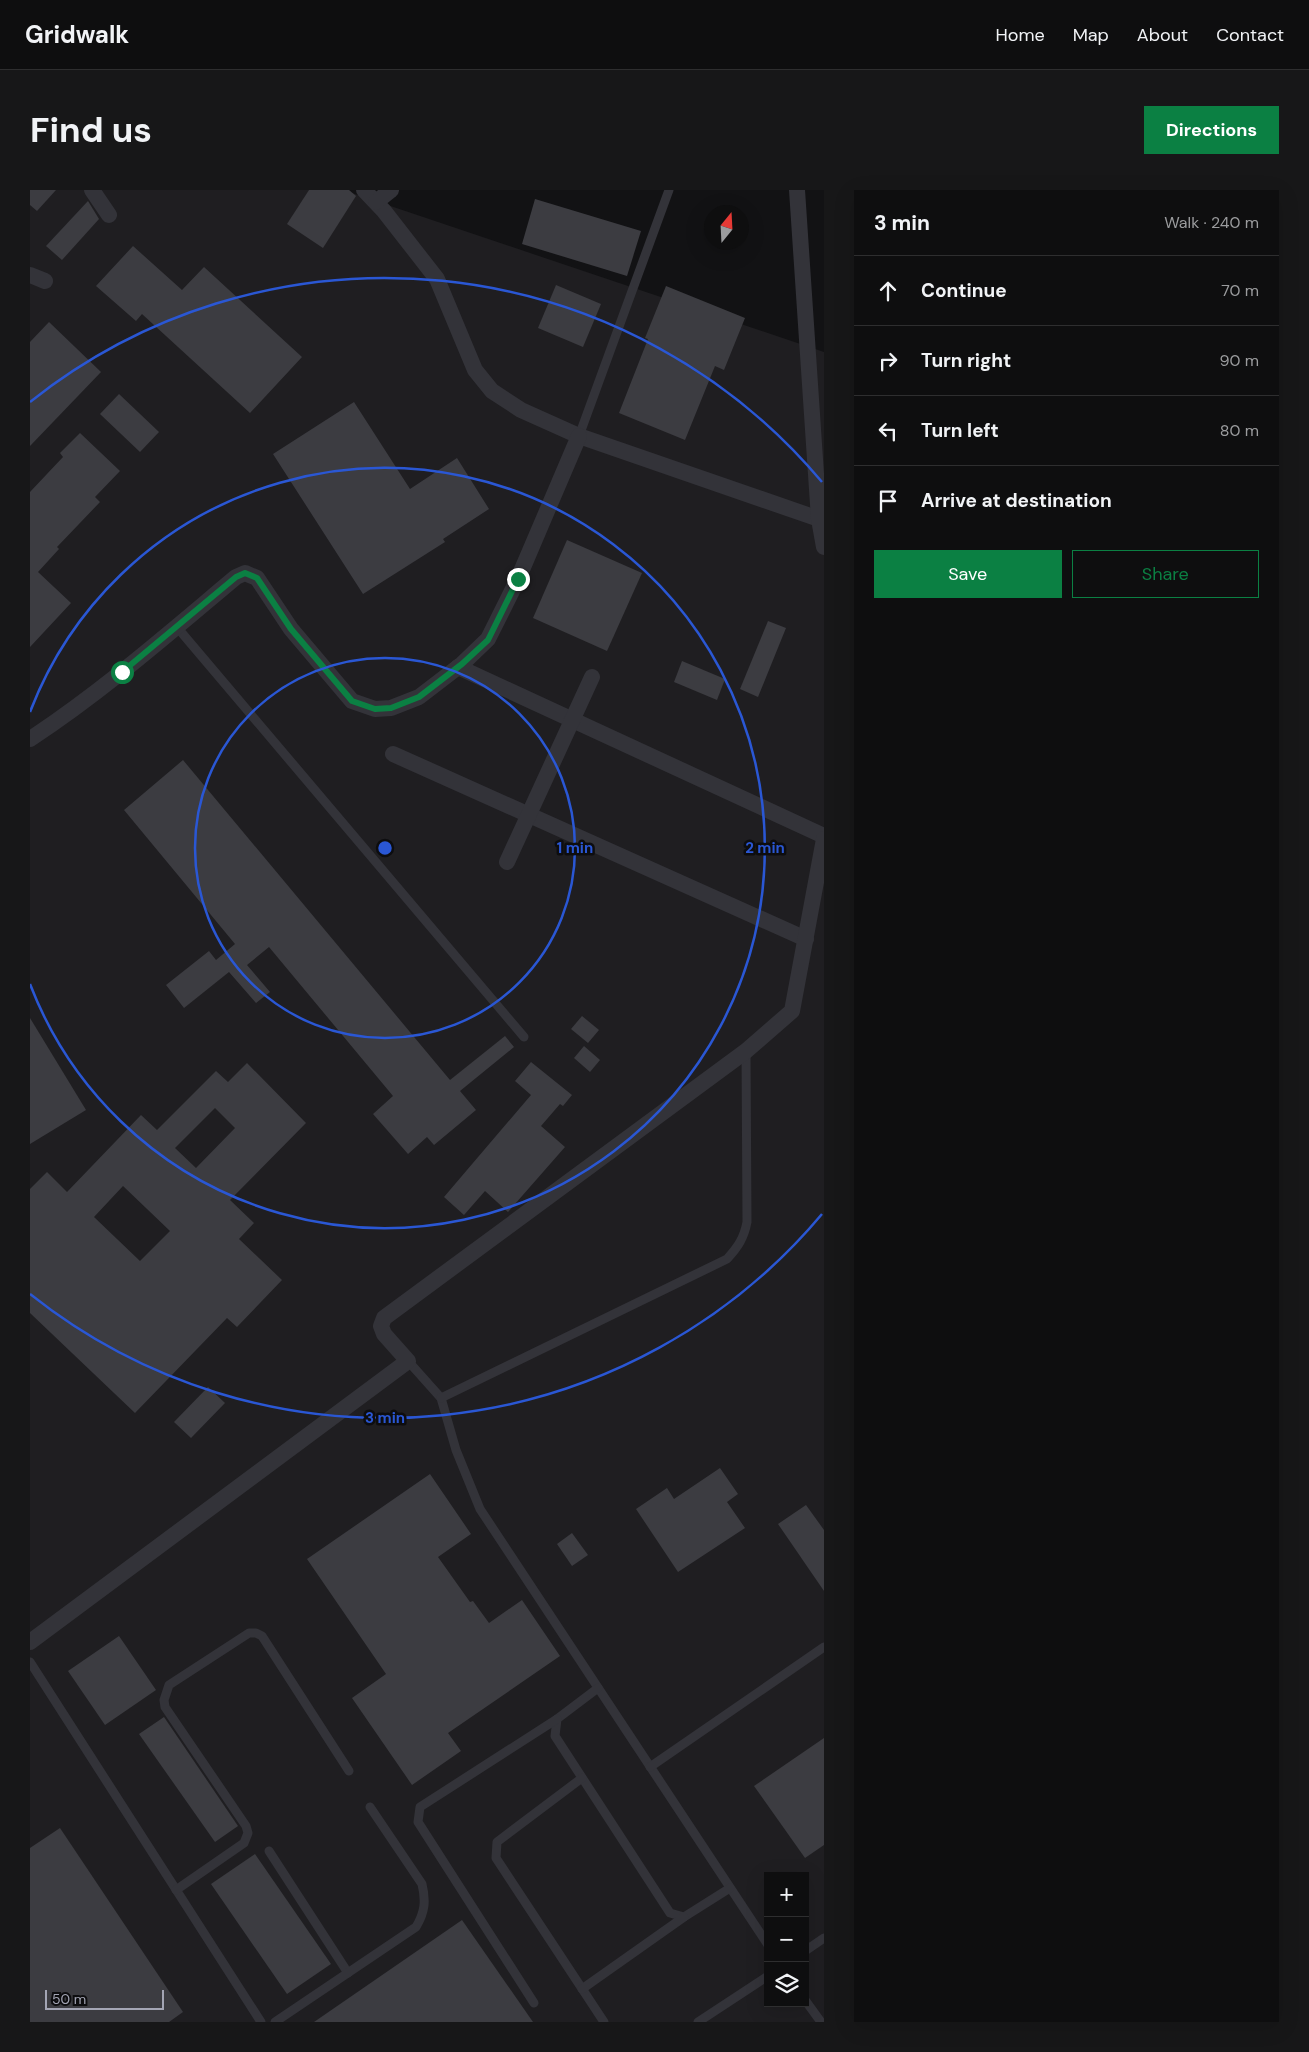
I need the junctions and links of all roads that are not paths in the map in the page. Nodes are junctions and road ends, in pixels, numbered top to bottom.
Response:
1 (92, 190) edge
2 (364, 190) edge
3 (391, 190) edge
4 (669, 190) edge
5 (797, 190) edge
6 (376, 202) junction
7 (109, 215) dead end
8 (579, 436) junction
9 (819, 519) junction
10 (824, 547) edge
11 (176, 626) junction
12 (458, 667) junction
13 (592, 677) dead end
14 (572, 720) junction
15 (30, 739) edge
16 (393, 754) dead end
17 (528, 814) junction
18 (824, 838) edge
19 (507, 862) dead end
20 (806, 939) junction
21 (524, 1037) dead end
22 (746, 1052) junction
23 (408, 1361) junction
24 (441, 1398) junction
25 (30, 1642) edge
26 (824, 1647) edge
27 (30, 1662) edge
28 (598, 1688) junction
29 (557, 1720) junction
30 (650, 1767) junction
31 (349, 1771) dead end
32 (582, 1778) junction
33 (370, 1807) dead end
34 (269, 1851) dead end
35 (730, 1888) junction
36 (176, 1890) junction
37 (684, 1917) junction
38 (824, 1938) edge
39 (764, 1939) edge
40 (809, 1948) edge
41 (348, 1973) junction
42 (764, 1979) edge
43 (582, 1989) junction
44 (534, 2003) dead end
45 (809, 2006) edge
46 (261, 2022) edge
47 (275, 2022) edge
48 (604, 2022) edge
49 (698, 2022) edge
50 (821, 2022) edge

1 - 7 street
2 - 6 street
3 - 6 street
4 - 8 lane
5 - 9 street
6 - 8 street
8 - 9 street
8 - 12 street
9 - 10 street
11 - 12 street
11 - 15 street
11 - 21 lane
12 - 14 street
13 - 14 street
14 - 17 street
14 - 18 street
16 - 17 street
17 - 19 street
17 - 20 street
18 - 20 street
20 - 22 street
22 - 23 street
22 - 24 lane
23 - 24 lane
23 - 25 street
24 - 28 lane
26 - 30 lane
27 - 36 lane
28 - 29 lane
28 - 30 lane
29 - 32 lane
29 - 44 lane
30 - 35 lane
31 - 36 lane
32 - 37 lane
32 - 43 lane
33 - 41 lane
34 - 41 lane
35 - 37 lane
35 - 39 lane
36 - 46 lane
37 - 43 lane
38 - 40 lane
41 - 47 lane
42 - 49 lane
43 - 48 lane
45 - 50 lane

